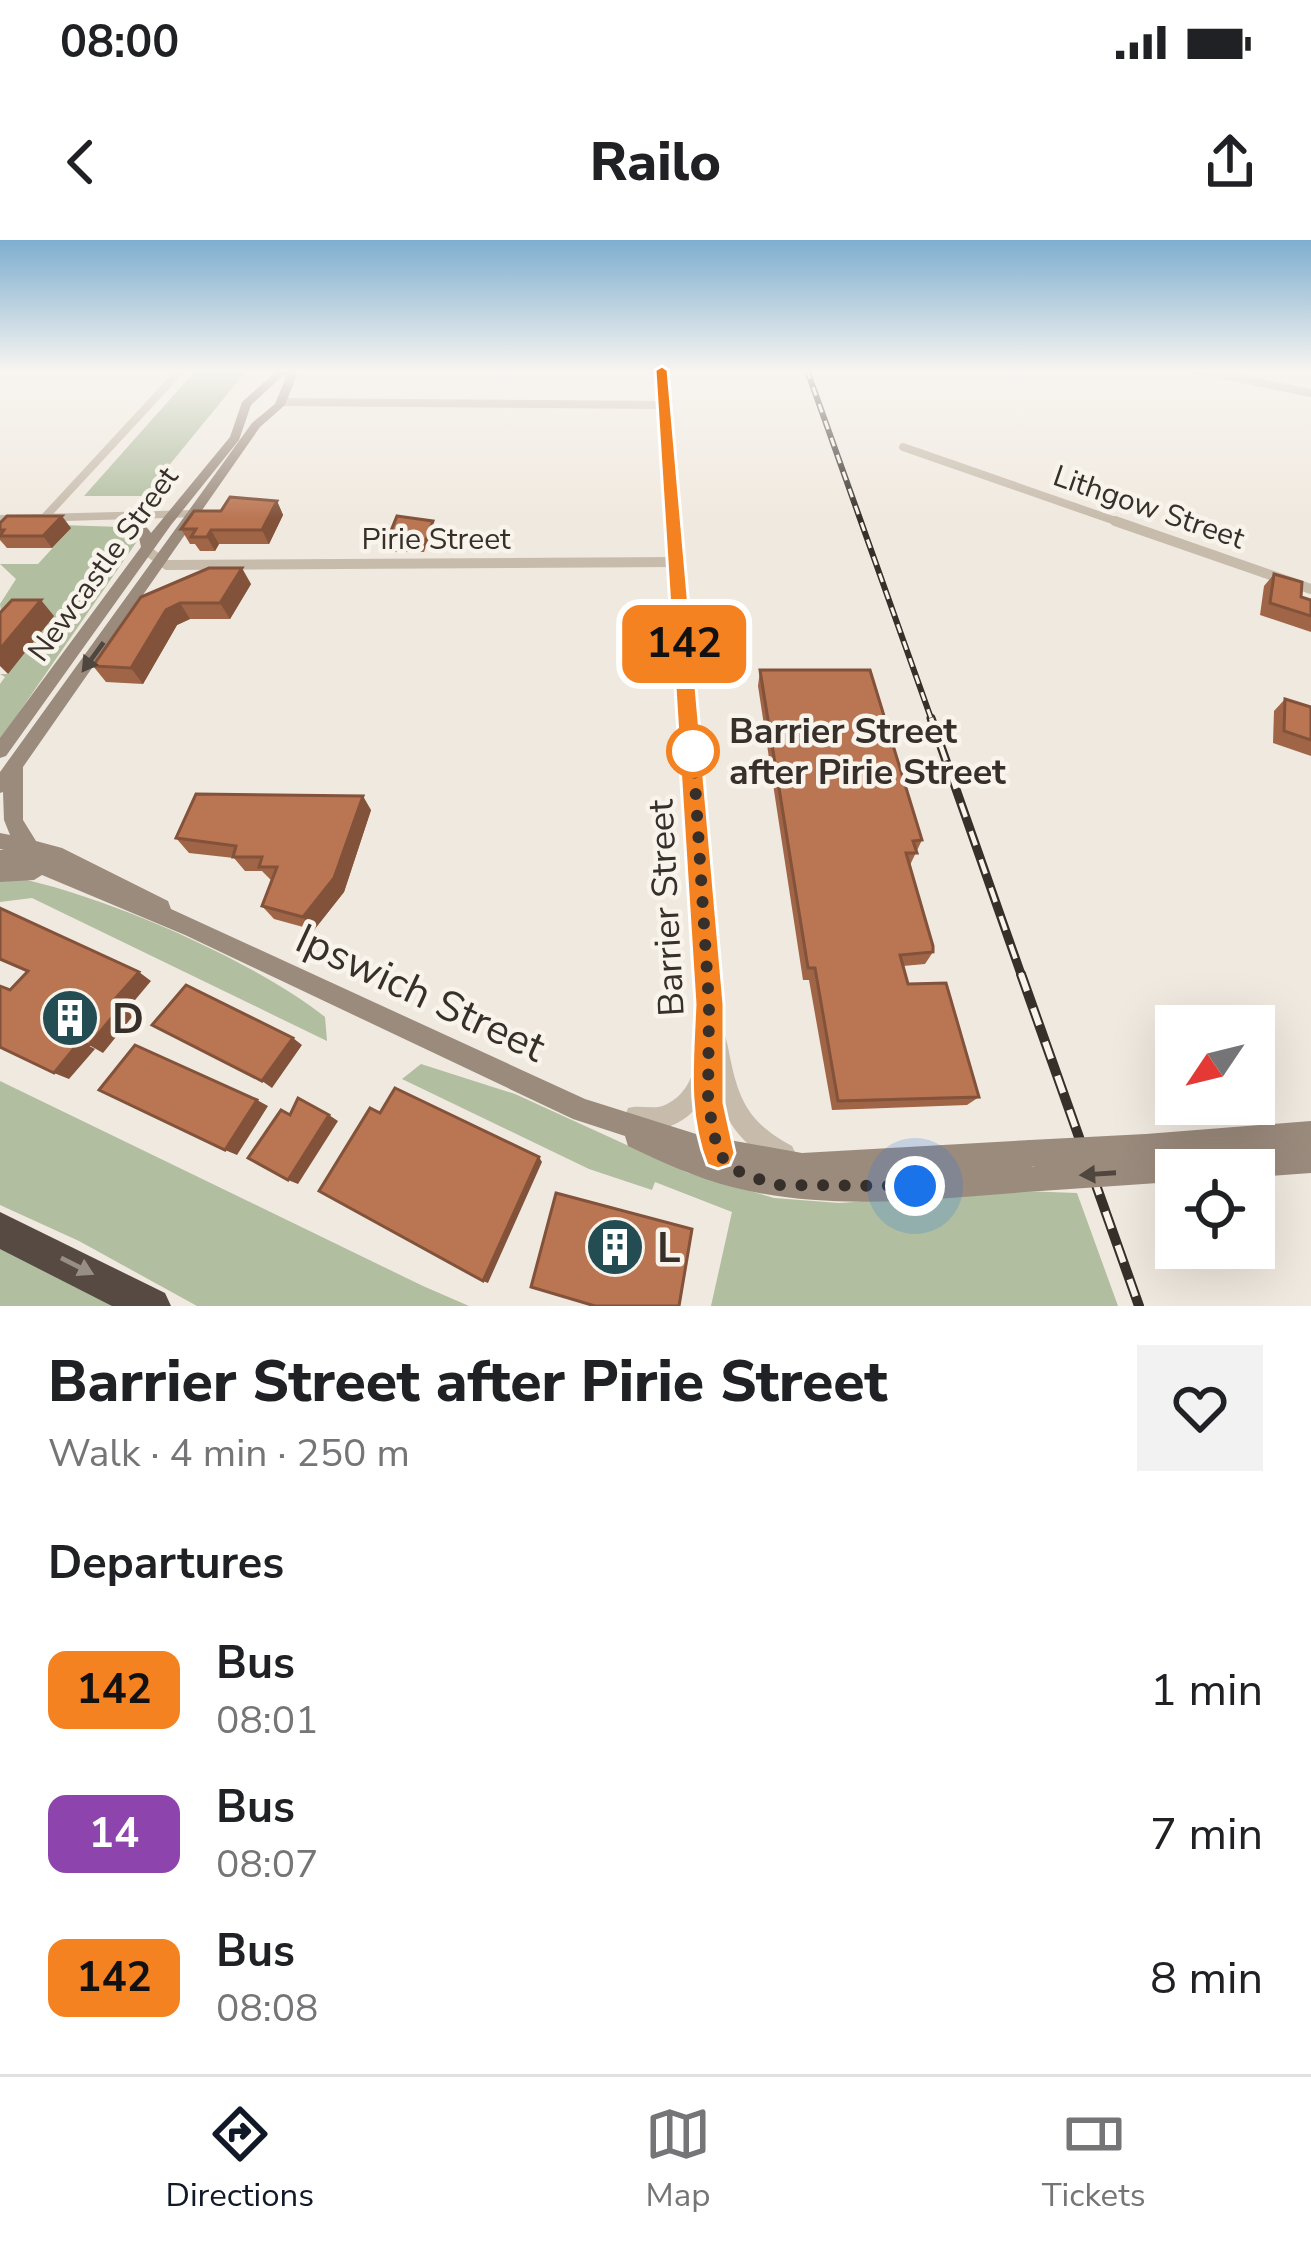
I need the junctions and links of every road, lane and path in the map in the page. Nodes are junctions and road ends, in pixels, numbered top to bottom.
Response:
1 (136, 420) edge
2 (243, 420) edge
3 (262, 420) edge
4 (665, 420) edge
5 (904, 448) dead end
6 (48, 517) junction
7 (170, 517) junction
8 (191, 518) junction
9 (0, 519) edge
10 (123, 521) junction
11 (147, 549) junction
12 (162, 562) junction
13 (677, 562) junction
14 (127, 576) junction
15 (1311, 589) edge
16 (8, 757) edge
17 (0, 786) edge
18 (0, 841) edge
19 (28, 845) junction
20 (0, 857) edge
21 (51, 870) junction
22 (0, 873) edge
23 (192, 928) junction
24 (709, 1004) junction
25 (707, 1060) junction
26 (582, 1109) junction
27 (618, 1124) junction
28 (1311, 1133) edge
29 (718, 1153) junction
30 (1152, 1159) junction
31 (1311, 1160) edge
32 (844, 1165) junction
33 (1036, 1166) junction
34 (760, 1183) junction
35 (0, 1230) edge
36 (152, 1306) edge

1 - 6 street
2 - 7 main road, Newcastle Street
3 - 8 main road, Newcastle Street
4 - 13 street, Barrier Street
5 - 15 street, Lithgow Street
6 - 7 street
6 - 9 street
6 - 10 street
7 - 8 street
7 - 10 street
7 - 11 main road, Newcastle Street
8 - 12 main road, Newcastle Street
10 - 11 main road
11 - 12 street
11 - 14 main road, Newcastle Street
12 - 13 street, Pirie Street
12 - 14 street, Pirie Street
12 -> 16 main road, Newcastle Street
13 - 24 street, Barrier Street
14 - 16 main road, Newcastle Street
16 - 17 main road, Newcastle Street
16 - 19 main road
18 - 19 main road, Ipswich Street
19 - 23 main road, Ipswich Street
20 - 21 main road, Ipswich Street
21 - 22 main road
21 - 23 main road, Ipswich Street
23 - 26 main road, Ipswich Street
24 - 25 street, Barrier Street
24 - 32 street
25 - 26 street
25 - 29 street, Barrier Street
26 - 27 main road, Ipswich Street
27 - 29 main road, Ipswich Street
27 - 34 main road, Ipswich Street
28 - 30 main road, Ipswich Street
29 - 32 main road, Ipswich Street
29 - 34 main road
30 - 31 main road, Ipswich Street
30 - 33 main road, Ipswich Street, bridge
32 - 33 main road, Ipswich Street
33 - 34 main road, Ipswich Street
35 -> 36 highway

